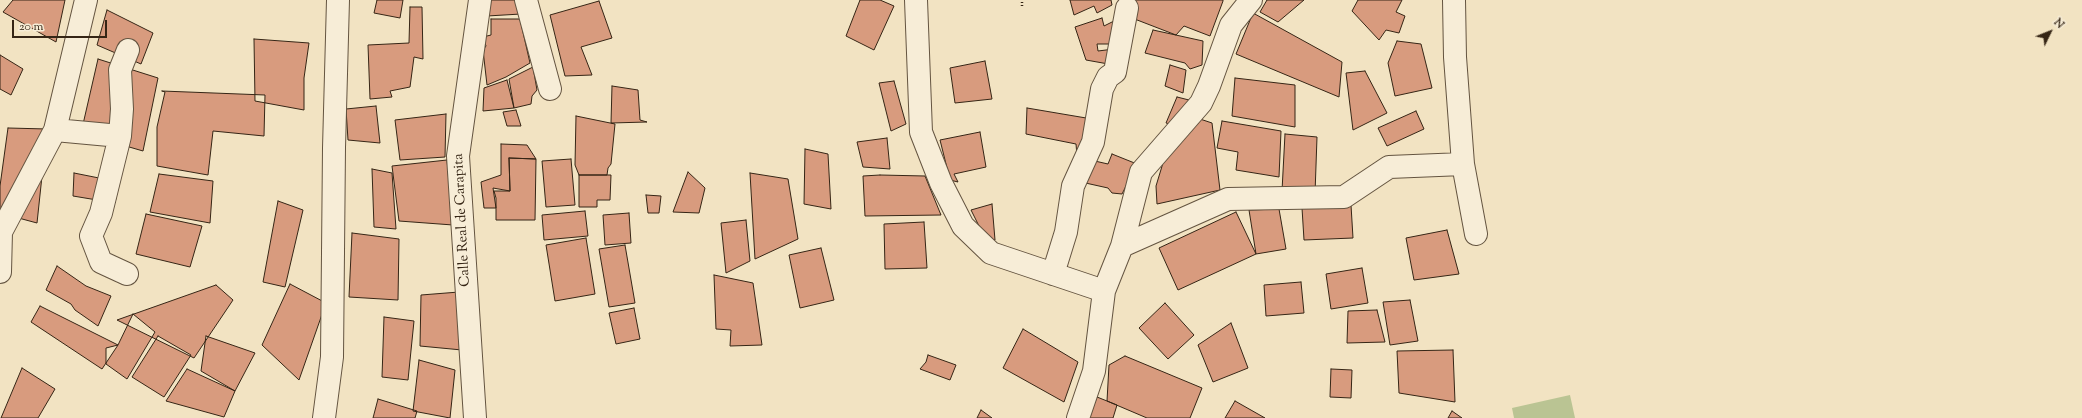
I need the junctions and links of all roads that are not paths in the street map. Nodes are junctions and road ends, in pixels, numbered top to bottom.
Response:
1 (86, 0) edge
2 (338, 0) edge
3 (480, 0) edge
4 (526, 0) edge
5 (916, 0) edge
6 (1251, 0) edge
7 (1454, 0) edge
8 (1127, 8) dead end
9 (128, 50) dead end
10 (550, 89) dead end
11 (55, 130) junction
12 (120, 136) junction
13 (1464, 164) junction
14 (1476, 234) dead end
15 (1122, 246) junction
16 (0, 272) edge
17 (127, 274) dead end
18 (1053, 274) junction
19 (1104, 291) junction
20 (324, 418) edge
21 (475, 418) edge
22 (1078, 418) edge

1 - 11 street
2 - 20 street
3 - 21 street, Calle Real de Carapita
4 - 10 street
5 - 18 street
6 - 15 street
7 - 13 street
8 - 18 street
9 - 12 street
11 - 12 street
11 - 16 street
12 - 17 street
13 - 14 street
13 - 15 street
15 - 19 street
18 - 19 street
19 - 22 street

